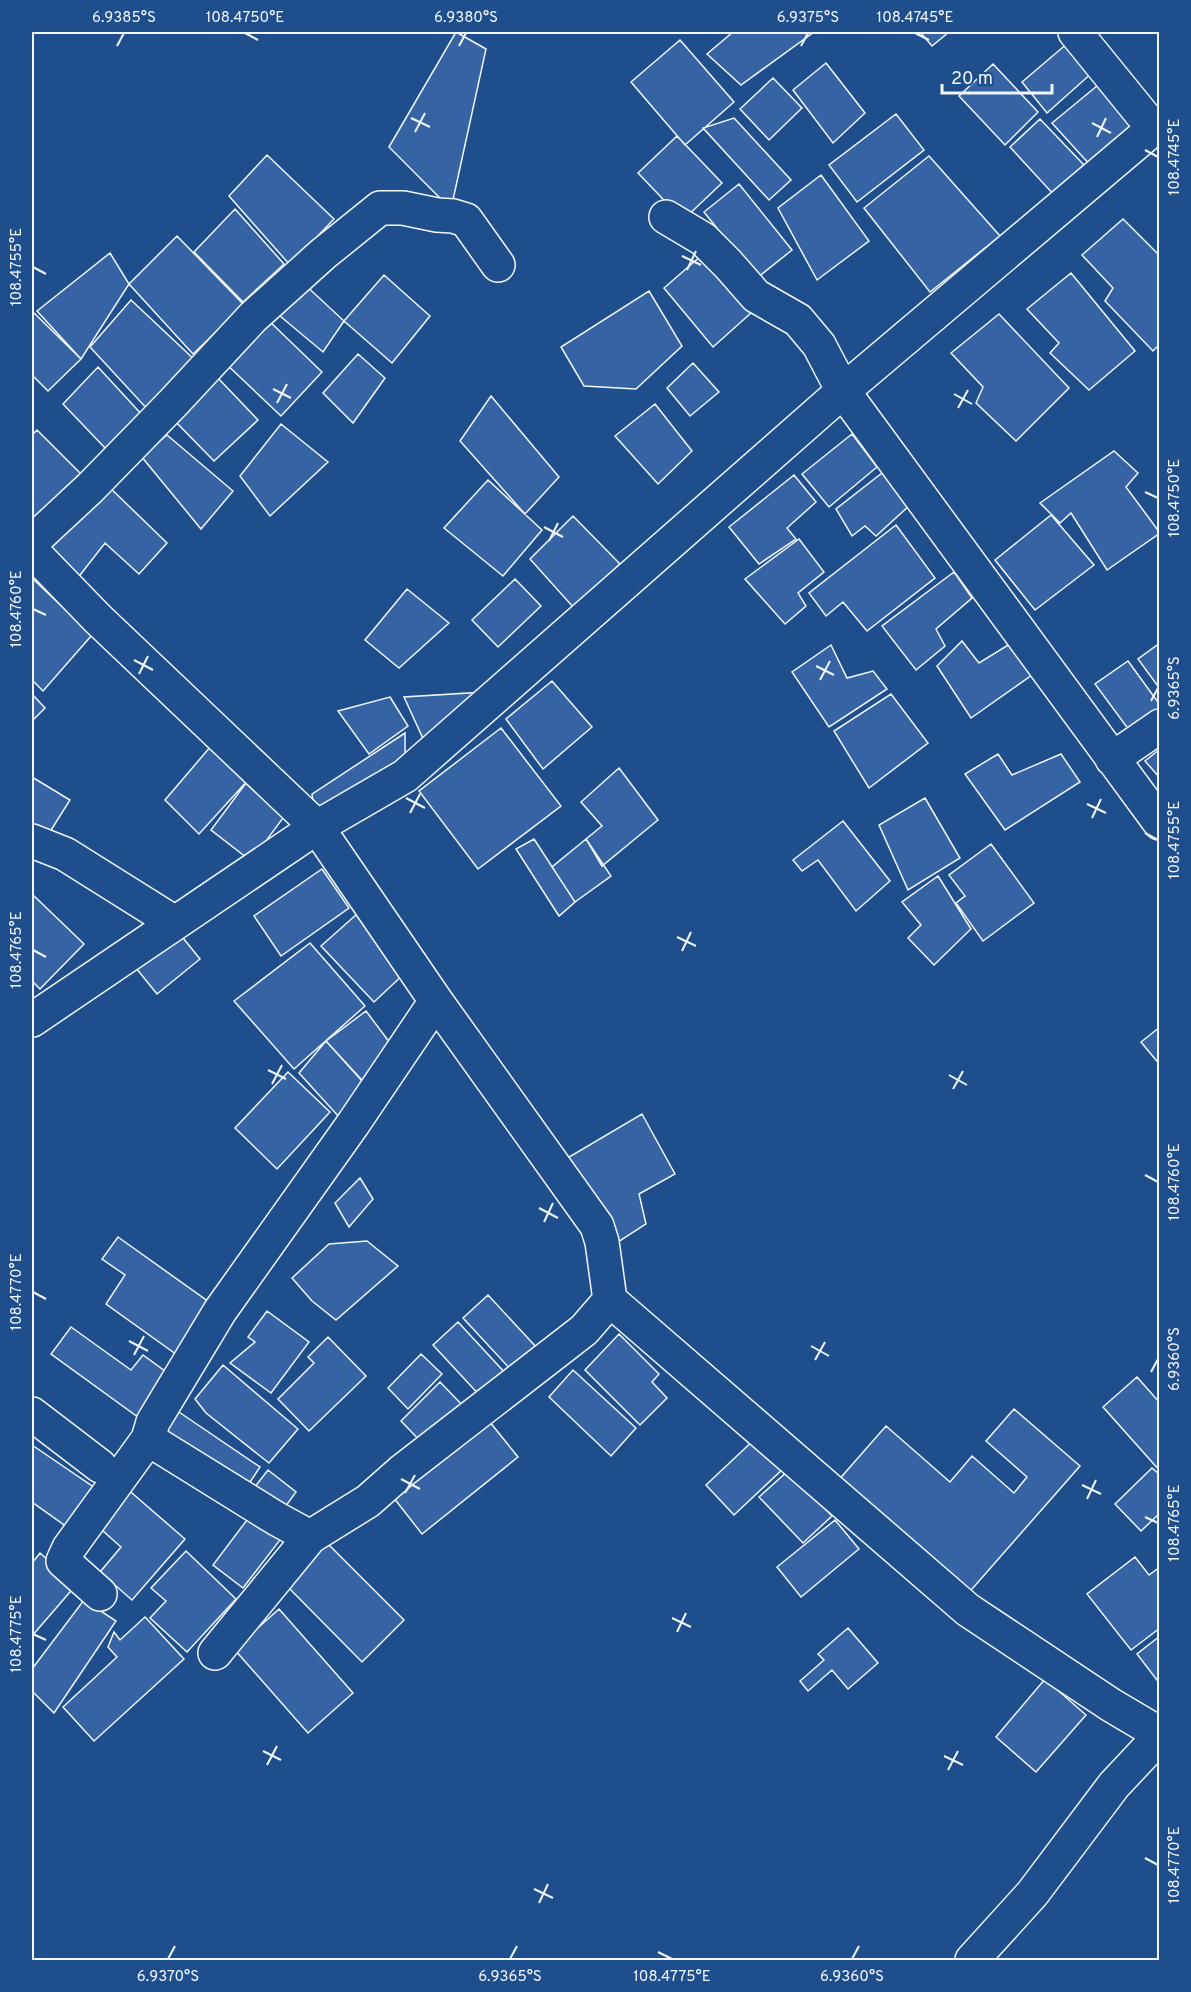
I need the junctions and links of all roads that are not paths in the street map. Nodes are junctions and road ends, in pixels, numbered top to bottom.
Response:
1 (1076, 32) edge
2 (1156, 126) edge
3 (666, 218) dead end
4 (498, 265) dead end
5 (843, 391) junction
6 (32, 542) edge
7 (32, 551) edge
8 (1160, 726) edge
9 (1112, 759) junction
10 (1160, 823) edge
11 (317, 827) junction
12 (32, 841) edge
13 (175, 923) junction
14 (436, 1001) junction
15 (32, 1020) edge
16 (610, 1300) junction
17 (32, 1414) edge
18 (148, 1439) junction
19 (100, 1466) dead end
20 (310, 1537) junction
21 (100, 1594) dead end
22 (215, 1653) dead end
23 (1160, 1735) edge
24 (972, 1960) edge

1 - 2 street
2 - 5 street
3 - 5 street
4 - 6 street
5 - 9 street
5 - 11 street
7 - 11 street
8 - 9 street
9 - 10 street
11 - 13 street
11 - 14 street
12 - 13 street
13 - 15 street
14 - 16 street
14 - 18 street
16 - 20 street
16 - 23 street
17 - 19 street
18 - 20 street
18 - 21 street
20 - 22 street
23 - 24 street

